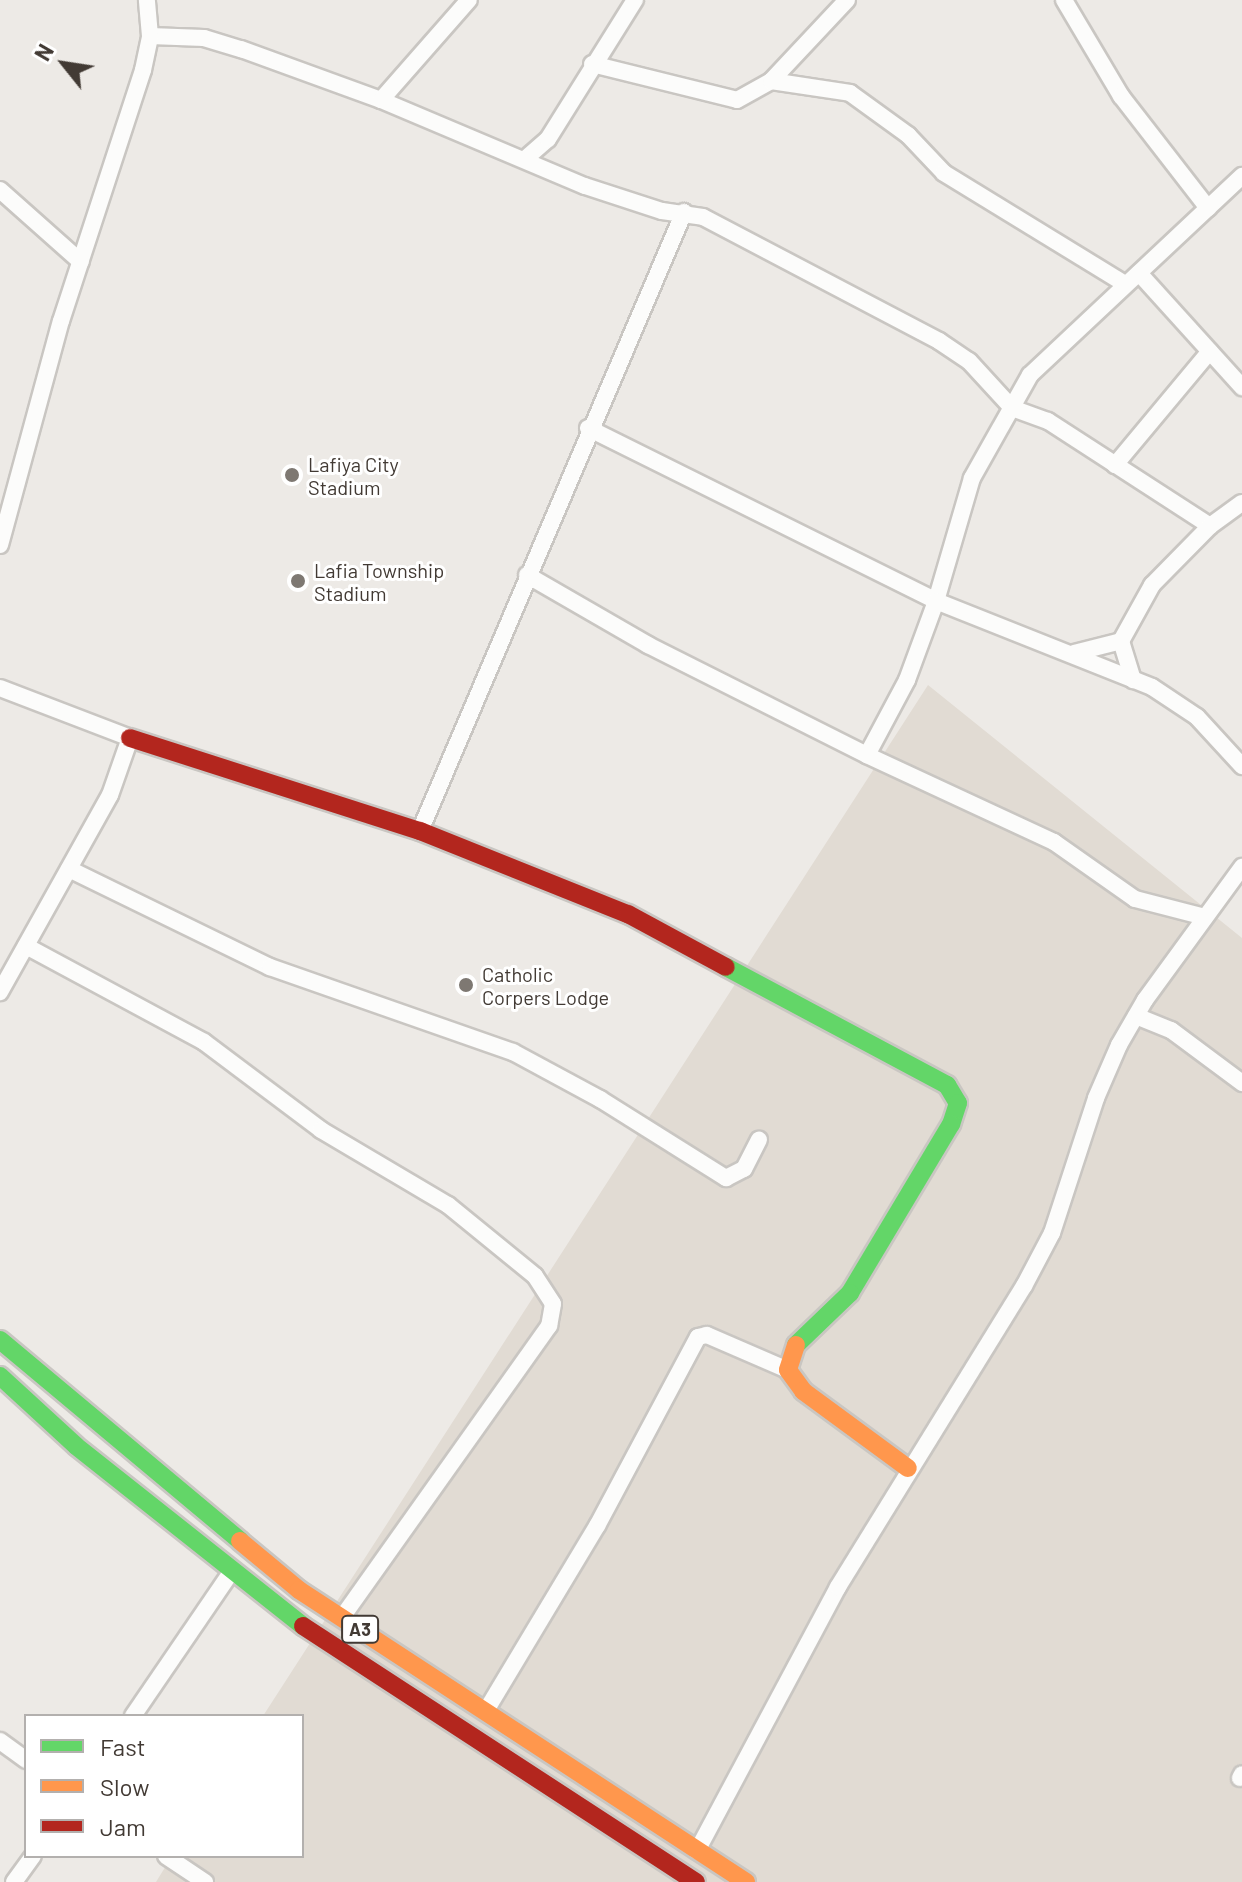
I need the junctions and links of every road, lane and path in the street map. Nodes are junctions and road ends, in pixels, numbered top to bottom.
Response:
1 (147, 0) edge
2 (469, 0) edge
3 (635, 0) edge
4 (847, 0) edge
5 (1064, 0) edge
6 (150, 36) junction
7 (592, 64) junction
8 (771, 81) junction
9 (381, 100) junction
10 (548, 139) junction
11 (525, 159) junction
12 (553, 172) junction
13 (1242, 176) edge
14 (0, 190) edge
15 (1208, 208) junction
16 (684, 212) junction
17 (81, 262) junction
18 (1139, 273) junction
19 (1125, 284) junction
20 (1210, 351) junction
21 (1242, 387) edge
22 (1012, 408) junction
23 (588, 428) junction
24 (1115, 465) junction
25 (1242, 503) edge
26 (1210, 526) junction
27 (0, 545) edge
28 (527, 575) junction
29 (936, 601) junction
30 (1121, 641) junction
31 (1074, 653) junction
32 (1133, 680) junction
33 (0, 688) edge
34 (130, 738) junction
35 (867, 755) junction
36 (1242, 766) edge
37 (420, 831) junction
38 (1242, 867) edge
39 (69, 869) junction
40 (1205, 917) junction
41 (26, 946) junction
42 (2, 981) edge
43 (1136, 1016) junction
44 (1242, 1083) edge
45 (759, 1140) dead end
46 (0, 1340) edge
47 (788, 1370) junction
48 (0, 1376) edge
49 (908, 1468) junction
50 (232, 1571) junction
51 (342, 1617) junction
52 (487, 1709) junction
53 (134, 1714) edge
54 (0, 1741) edge
55 (24, 1759) edge
56 (697, 1851) junction
57 (32, 1858) edge
58 (169, 1858) edge
59 (14, 1882) edge
60 (205, 1882) edge
61 (696, 1882) edge
62 (746, 1882) edge

1 - 6 street
2 - 9 street
3 - 7 street
4 - 8 street
5 - 15 street
6 - 9 street
6 - 17 street
7 - 8 street
7 - 10 street
8 - 19 street
9 - 11 street
10 - 11 street
10 - 12 street
11 - 12 street
12 - 16 street
13 - 15 street
14 - 17 street
15 - 18 street
16 - 22 street
16 - 23 street
17 - 27 street
18 - 19 street
18 - 20 street
19 - 22 street
20 - 21 street
20 - 24 street
22 - 24 street
22 - 29 street
23 - 28 street
23 - 29 street
24 - 26 street
25 - 26 street
26 - 30 street
28 - 35 street
28 - 37 street
29 - 31 street
29 - 35 street
30 - 31 street
30 - 32 street
31 - 32 street
32 - 36 street
33 - 34 street
34 - 37 main road
34 - 39 street
35 - 40 street
37 - 47 main road
38 - 40 street
39 - 41 street
39 - 45 street
40 - 43 street
41 - 42 street
41 - 51 street
43 - 44 street
43 - 49 street
46 - 51 main road, A3
47 - 49 main road
47 - 52 street
48 - 50 main road, A3
49 - 56 street
50 - 53 street
50 - 61 main road, A3
51 - 52 main road, A3
52 - 56 main road, A3
54 - 55 street
56 - 62 main road, A3
57 - 59 street
58 - 60 street

